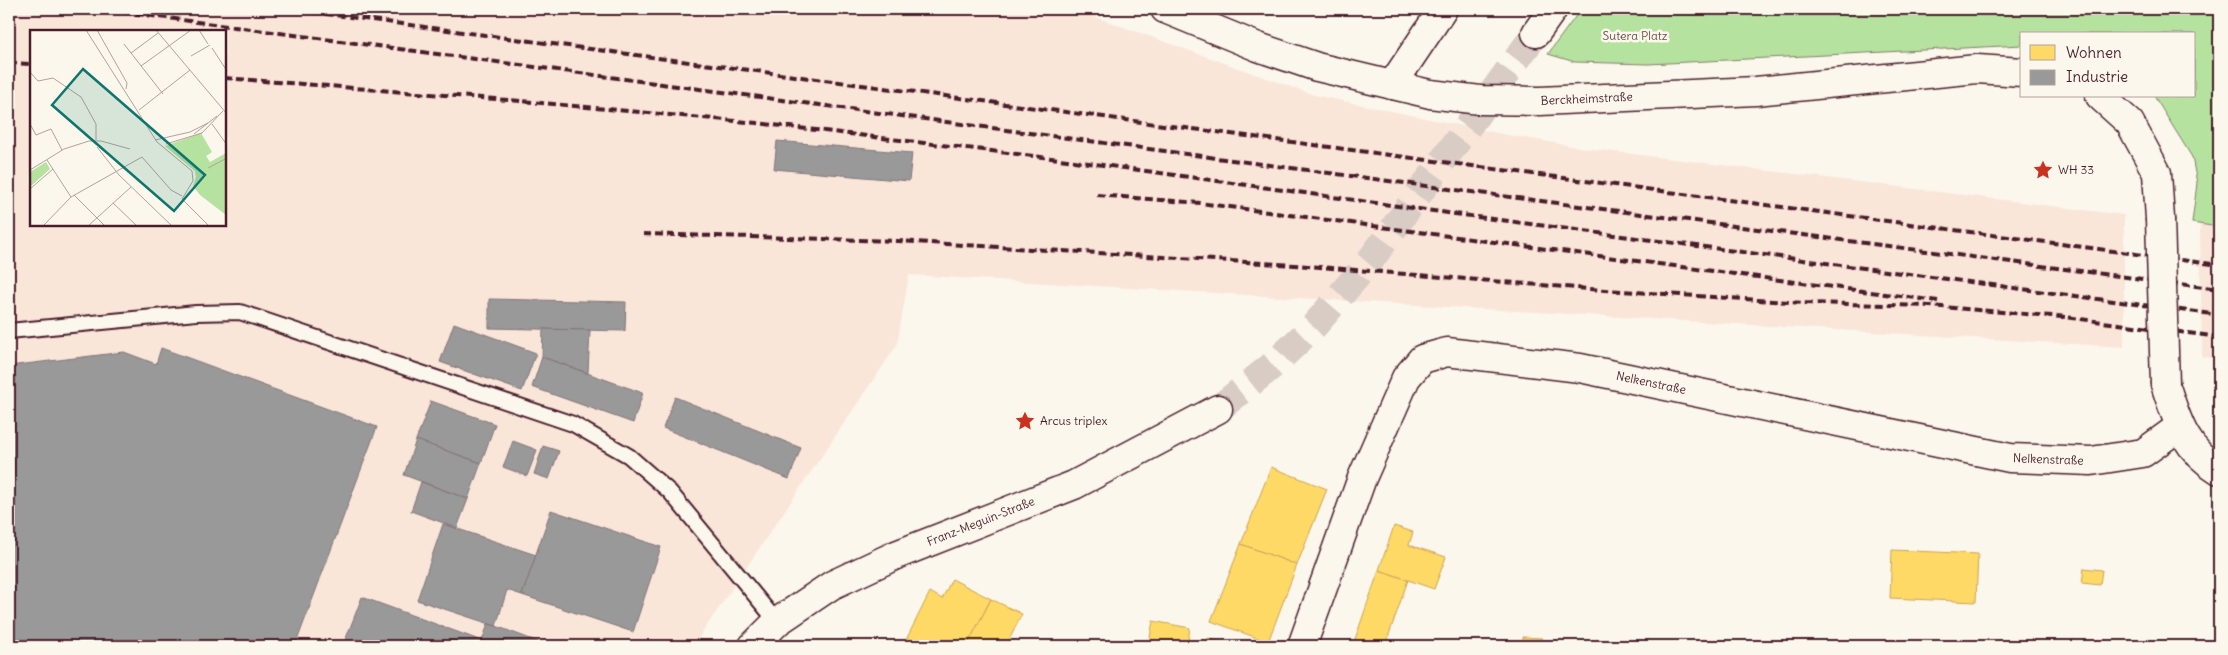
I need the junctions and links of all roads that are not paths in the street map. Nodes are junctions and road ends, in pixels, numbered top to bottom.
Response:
1 (1165, 9) edge
2 (1443, 9) edge
3 (1553, 9) edge
4 (1536, 33) tunnel mouth
5 (2020, 72) edge
6 (1392, 85) junction
7 (2102, 98) edge
8 (9, 331) edge
9 (1218, 409) tunnel mouth
10 (2179, 427) junction
11 (2219, 470) edge
12 (777, 622) junction
13 (753, 646) edge
14 (1302, 646) edge

1 - 6 street, Berckheimstraße
2 - 6 street
3 - 4 street
5 - 6 street, Berckheimstraße
7 - 10 street, bridge
8 - 12 lane
9 - 12 street, Franz-Meguin-Straße
10 - 11 street
10 - 14 street, Nelkenstraße
12 - 13 street, Franz-Meguin-Straße

